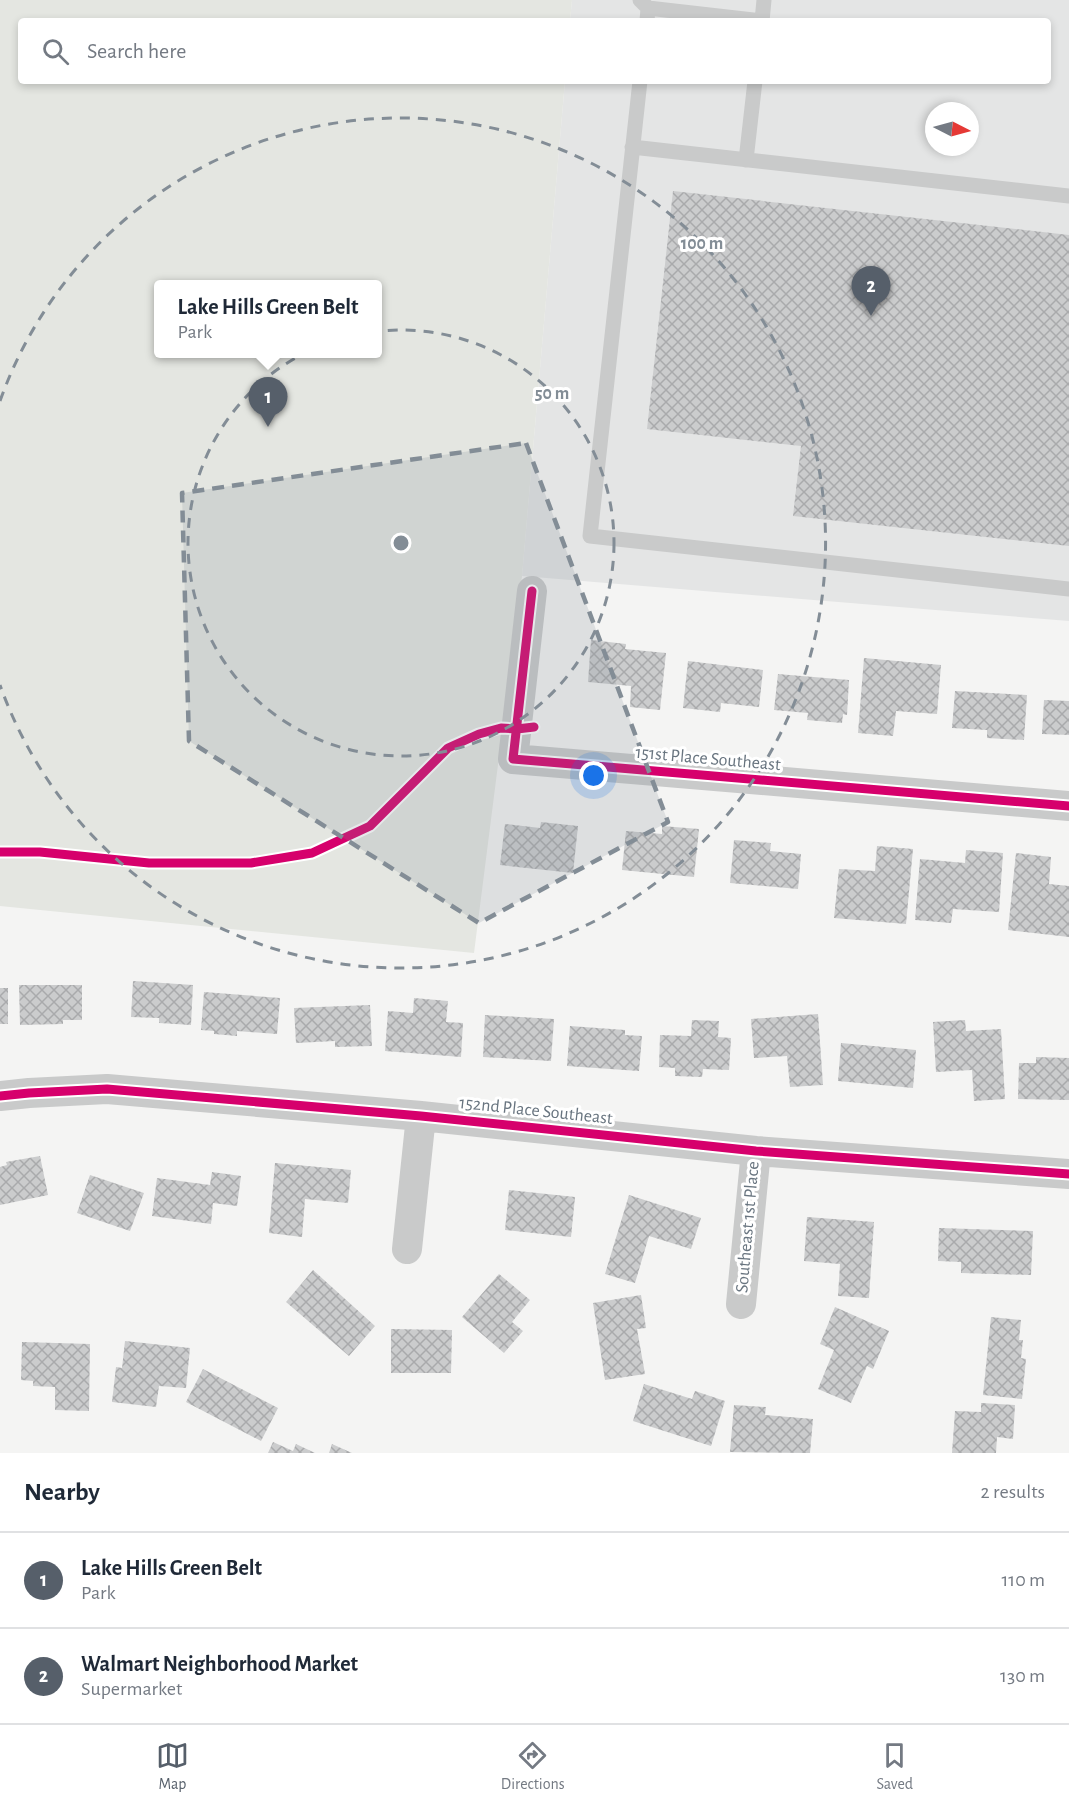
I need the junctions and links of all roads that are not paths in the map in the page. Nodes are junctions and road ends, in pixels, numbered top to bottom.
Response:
1 (764, 0) edge
2 (645, 10) edge
3 (730, 18) edge
4 (762, 18) edge
5 (640, 84) edge
6 (755, 84) edge
7 (632, 147) junction
8 (746, 160) junction
9 (1069, 196) edge
10 (1069, 589) edge
11 (532, 591) dead end
12 (1069, 807) edge
13 (0, 1096) edge
14 (421, 1116) junction
15 (756, 1151) junction
16 (1069, 1174) edge
17 (407, 1249) dead end
18 (741, 1304) dead end

1 - 4 lane
2 - 3 lane
5 - 7 lane
6 - 8 lane
7 - 8 lane
7 - 10 lane
8 - 9 lane
11 - 12 street, 151st Place Southeast
13 - 14 street, 152nd Place Southeast
14 - 15 street, 152nd Place Southeast
14 - 17 street
15 - 16 street, 152nd Place Southeast
15 - 18 street, Southeast 1st Place

